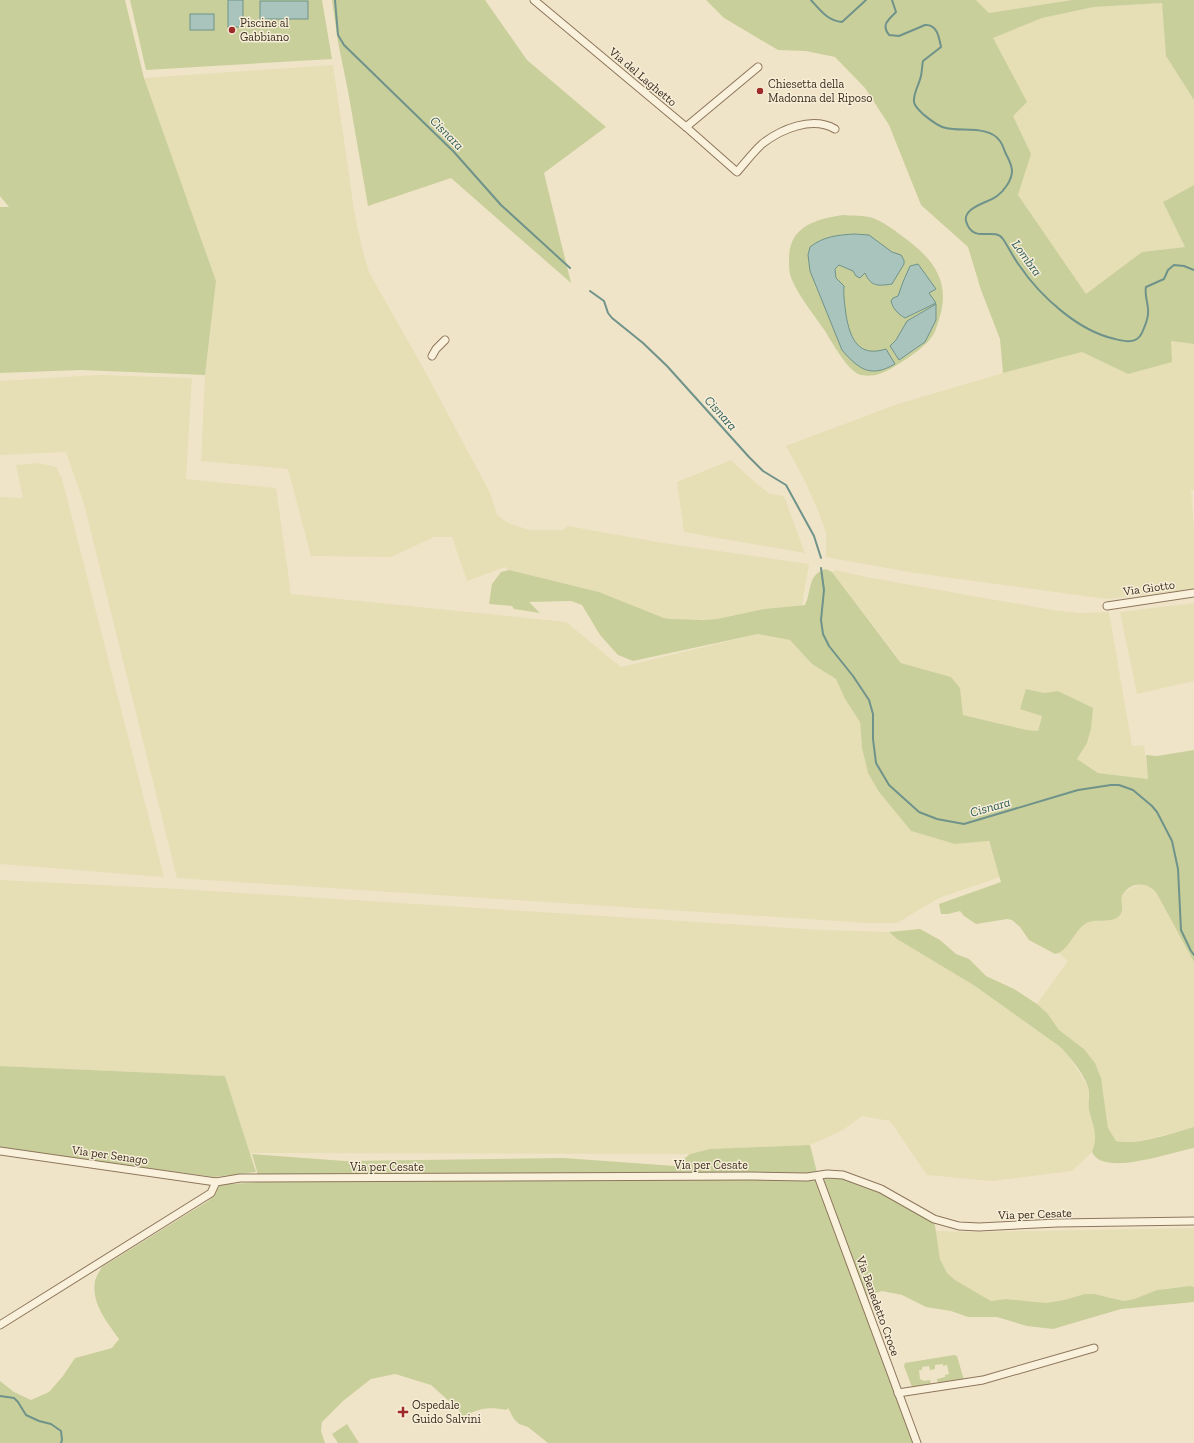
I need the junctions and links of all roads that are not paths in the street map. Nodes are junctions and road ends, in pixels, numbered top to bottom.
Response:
1 (534, 0) edge
2 (758, 67) dead end
3 (686, 127) junction
4 (835, 129) dead end
5 (446, 340) dead end
6 (432, 356) dead end
7 (1194, 593) edge
8 (1107, 606) dead end
9 (0, 1151) edge
10 (818, 1176) junction
11 (216, 1182) junction
12 (1194, 1221) edge
13 (0, 1325) edge
14 (1094, 1348) dead end
15 (898, 1393) junction
16 (917, 1443) edge

1 - 3 street, Via del Laghetto
2 - 3 street
3 - 4 street, Via del Laghetto
5 - 6 street
7 - 8 street, Via Giotto
9 - 11 street, Via per Senago
10 - 11 street, Via per Cesate
10 - 12 street, Via per Cesate
10 - 15 street, Via Benedetto Croce
11 - 13 street
14 - 15 street
15 - 16 street, Via Benedetto Croce

